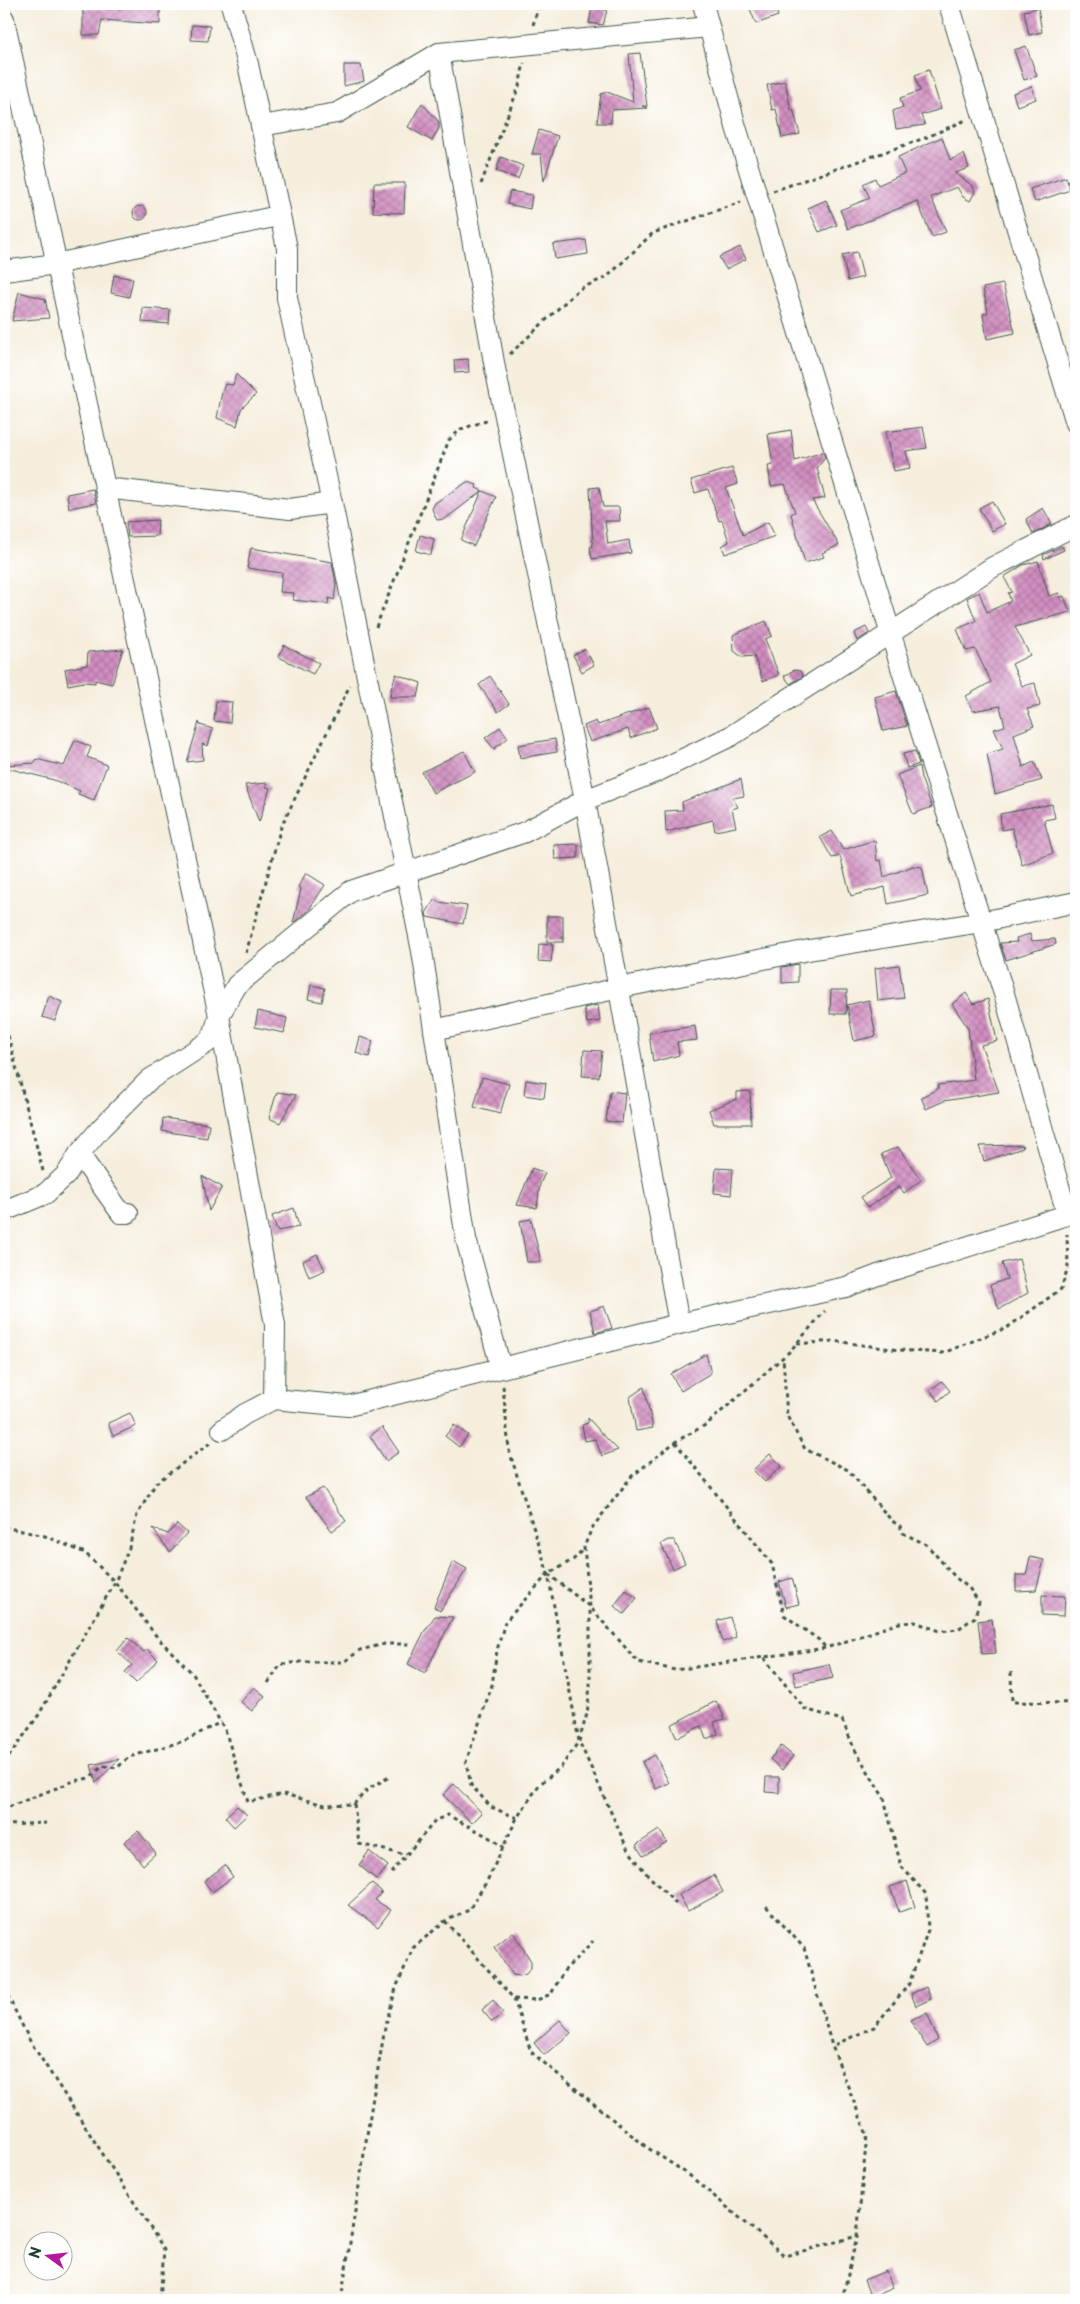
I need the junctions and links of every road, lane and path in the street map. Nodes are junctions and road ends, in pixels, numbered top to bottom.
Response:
1 (231, 4) edge
2 (539, 4) edge
3 (703, 4) edge
4 (949, 4) edge
5 (4, 19) edge
6 (709, 27) junction
7 (528, 44) junction
8 (439, 53) junction
9 (983, 113) junction
10 (261, 126) junction
11 (479, 187) dead end
12 (757, 197) junction
13 (278, 216) junction
14 (56, 264) junction
15 (4, 271) edge
16 (496, 368) junction
17 (1076, 423) edge
18 (105, 488) junction
19 (332, 503) junction
20 (1076, 525) edge
21 (891, 634) junction
22 (585, 800) junction
23 (406, 871) junction
24 (1076, 902) edge
25 (982, 922) junction
26 (619, 988) junction
27 (219, 1016) junction
28 (4, 1020) edge
29 (434, 1030) junction
30 (79, 1154) junction
31 (51, 1187) junction
32 (4, 1211) edge
33 (128, 1213) dead end
34 (1072, 1213) edge
35 (828, 1308) dead end
36 (679, 1324) junction
37 (797, 1344) junction
38 (783, 1358) junction
39 (501, 1368) junction
40 (274, 1399) junction
41 (222, 1430) joint
42 (675, 1442) junction
43 (4, 1527) edge
44 (584, 1547) junction
45 (548, 1574) junction
46 (115, 1582) junction
47 (590, 1607) junction
48 (414, 1644) dead end
49 (826, 1648) junction
50 (764, 1657) junction
51 (1011, 1672) dead end
52 (268, 1683) dead end
53 (1076, 1703) edge
54 (221, 1722) junction
55 (579, 1741) junction
56 (4, 1763) edge
57 (391, 1776) dead end
58 (354, 1804) junction
59 (4, 1813) edge
60 (517, 1818) junction
61 (4, 1822) edge
62 (46, 1823) dead end
63 (503, 1847) junction
64 (406, 1855) junction
65 (391, 1873) dead end
66 (677, 1906) dead end
67 (766, 1906) dead end
68 (445, 1921) junction
69 (593, 1941) dead end
70 (4, 1988) edge
71 (514, 1999) junction
72 (832, 2046) junction
73 (857, 2236) junction
74 (160, 2300) edge
75 (341, 2300) edge
76 (842, 2300) edge

1 - 10 street
2 - 7 path
3 - 6 street
4 - 9 street
5 - 14 street
6 - 7 street
6 - 12 street
7 - 8 street
7 - 11 path
8 - 10 street
8 - 16 street
9 - 12 path
9 - 17 street
10 - 13 street
12 - 16 path
12 - 21 street
13 - 14 street
13 - 19 street
14 - 15 street
14 - 18 street
16 - 22 street
18 - 19 street
18 - 27 street
19 - 23 street
20 - 21 street
21 - 22 street
21 - 25 street
22 - 23 street
22 - 26 street
23 - 27 street
23 - 29 street
24 - 25 street
25 - 26 street
25 - 34 street
26 - 29 street
26 - 36 street
27 - 30 street
27 - 40 street
28 - 31 path
29 - 39 street
30 - 31 street
30 - 33 street
31 - 32 street
34 - 36 street
34 - 37 path
35 - 37 path
36 - 39 street
37 - 38 path
38 - 42 path
38 - 49 path
39 - 40 street
39 - 45 path
40 - 41 street
41 - 46 path
42 - 44 path
42 - 49 path
43 - 46 path
44 - 45 path
44 - 47 path
45 - 47 path
45 - 55 path
45 - 60 path
46 - 54 path
46 - 56 path
47 - 50 path
47 - 55 path
48 - 52 path
49 - 50 path
50 - 72 path
51 - 53 path
54 - 58 path
54 - 59 path
55 - 60 path
55 - 66 path
57 - 58 path
58 - 64 path
60 - 63 path
61 - 62 path
63 - 64 path
63 - 68 path
64 - 65 path
67 - 72 path
68 - 71 path
68 - 75 path
69 - 71 path
70 - 74 path
71 - 73 path
72 - 73 path
73 - 76 path

